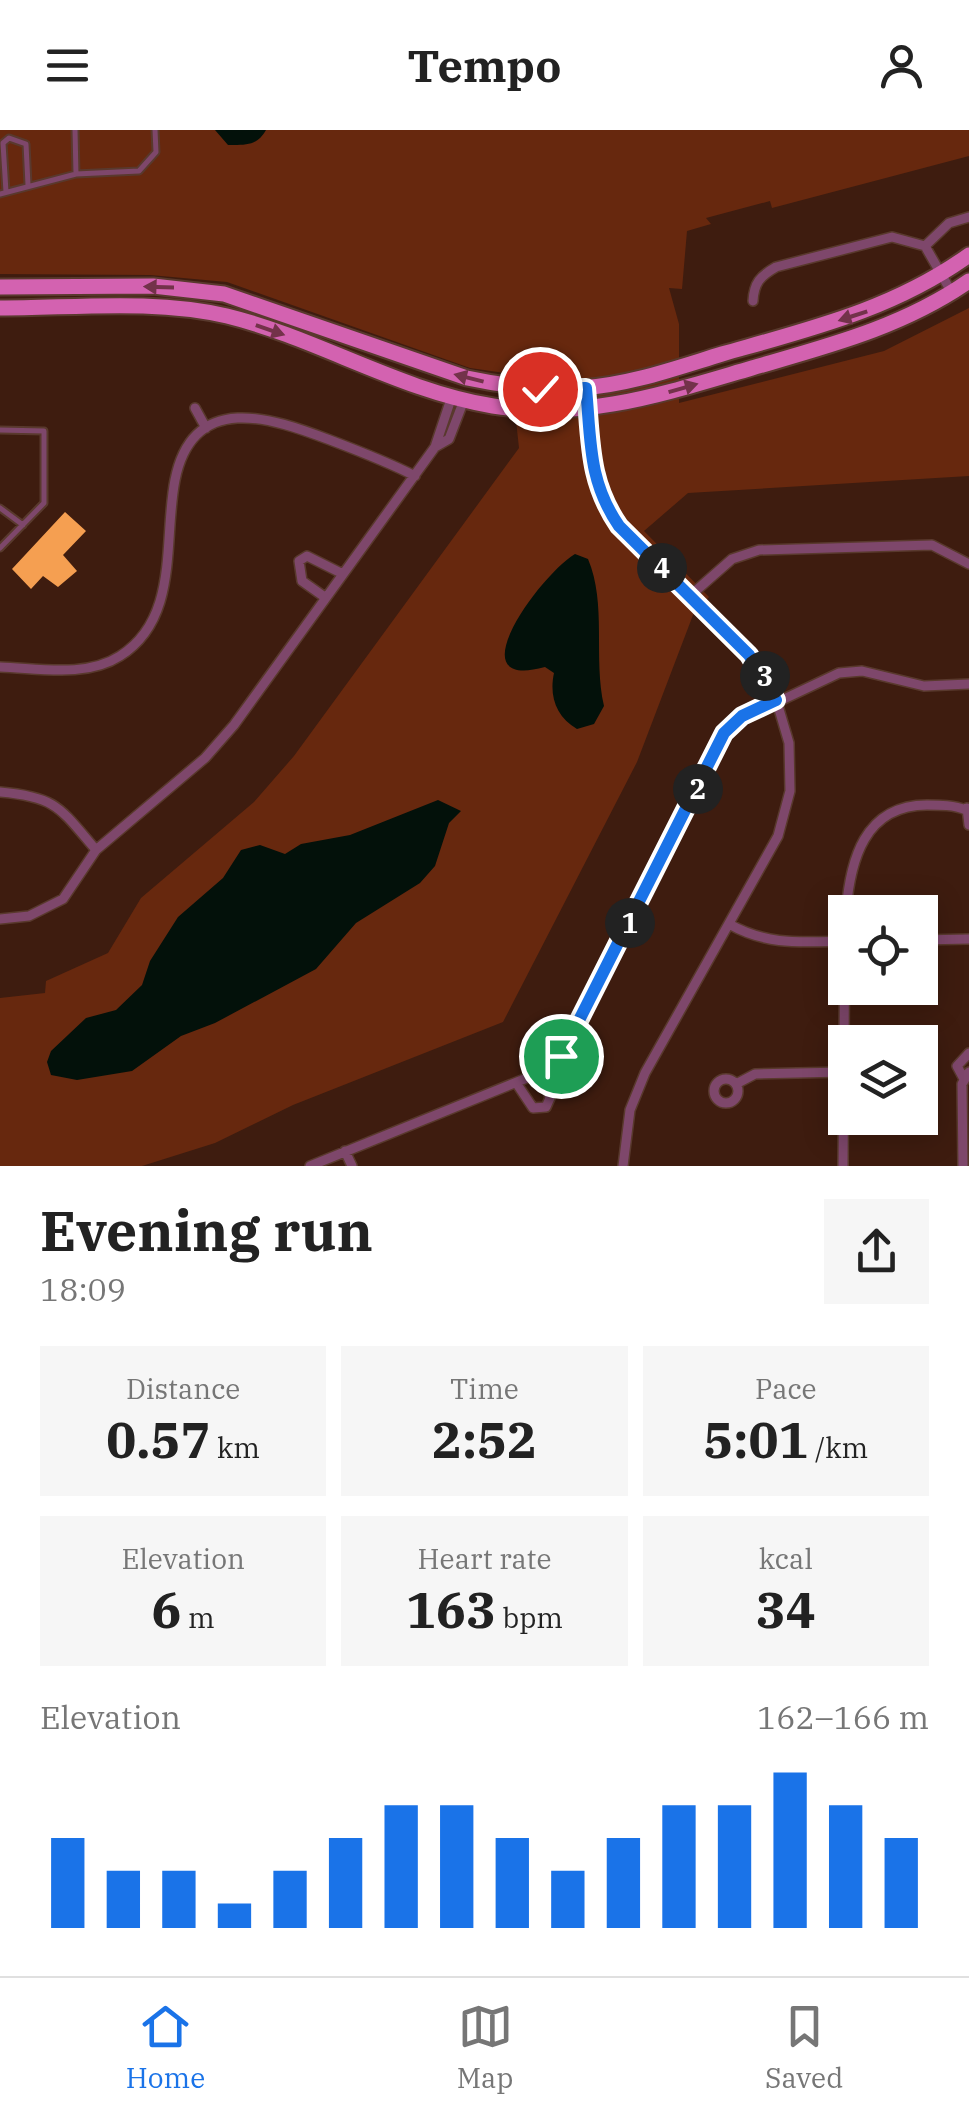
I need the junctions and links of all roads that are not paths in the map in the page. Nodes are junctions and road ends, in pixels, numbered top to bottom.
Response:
1 (75, 130) edge
2 (156, 130) edge
3 (76, 174) junction
4 (28, 184) junction
5 (3, 193) edge
6 (969, 217) edge
7 (925, 246) junction
8 (969, 254) edge
9 (941, 274) junction
10 (969, 281) edge
11 (0, 287) edge
12 (952, 292) junction
13 (753, 301) dead end
14 (0, 308) edge
15 (586, 388) junction
16 (458, 398) junction
17 (195, 408) dead end
18 (588, 409) junction
19 (206, 428) junction
20 (0, 430) edge
21 (415, 476) junction
22 (0, 508) edge
23 (24, 525) junction
24 (0, 548) edge
25 (969, 563) edge
26 (344, 574) junction
27 (691, 595) junction
28 (326, 598) junction
29 (0, 667) edge
30 (969, 684) edge
31 (776, 700) junction
32 (0, 792) edge
33 (968, 808) edge
34 (969, 824) edge
35 (96, 850) junction
36 (849, 895) edge
37 (0, 919) edge
38 (729, 924) junction
39 (938, 940) edge
40 (969, 940) edge
41 (828, 942) edge
42 (969, 1053) edge
43 (828, 1072) edge
44 (542, 1073) junction
45 (966, 1076) edge
46 (517, 1084) junction
47 (736, 1084) dead end
48 (844, 1135) edge
49 (345, 1151) junction
50 (310, 1166) edge
51 (352, 1166) edge
52 (624, 1166) edge
53 (844, 1166) edge
54 (963, 1166) edge

1 - 3 lane
2 - 3 lane
3 - 4 lane
4 - 5 lane
4 - 5 lane
6 - 7 street
7 - 9 street
7 - 13 street
8 - 9 main road
9 - 12 street
9 -> 15 main road
10 - 12 main road
15 -> 11 main road
18 -> 12 main road
14 -> 16 main road
15 - 18 street
16 - 18 main road
16 - 21 street
17 - 19 street
18 - 27 street
19 - 21 street
19 - 29 street
20 - 23 lane
21 - 26 street
22 - 23 lane
23 - 24 lane
25 - 27 street
26 - 28 street
26 - 28 street
27 - 31 street
28 - 35 street
30 - 31 street
31 - 38 street
31 - 44 street
32 - 35 street
33 - 34 street
33 - 36 street
35 - 37 street
38 - 41 street
38 - 52 street
39 - 40 street
42 - 45 street
43 - 47 street
44 - 46 street
44 - 46 street
45 - 54 street
46 - 49 street
48 - 53 street
49 - 50 street
49 - 51 street

